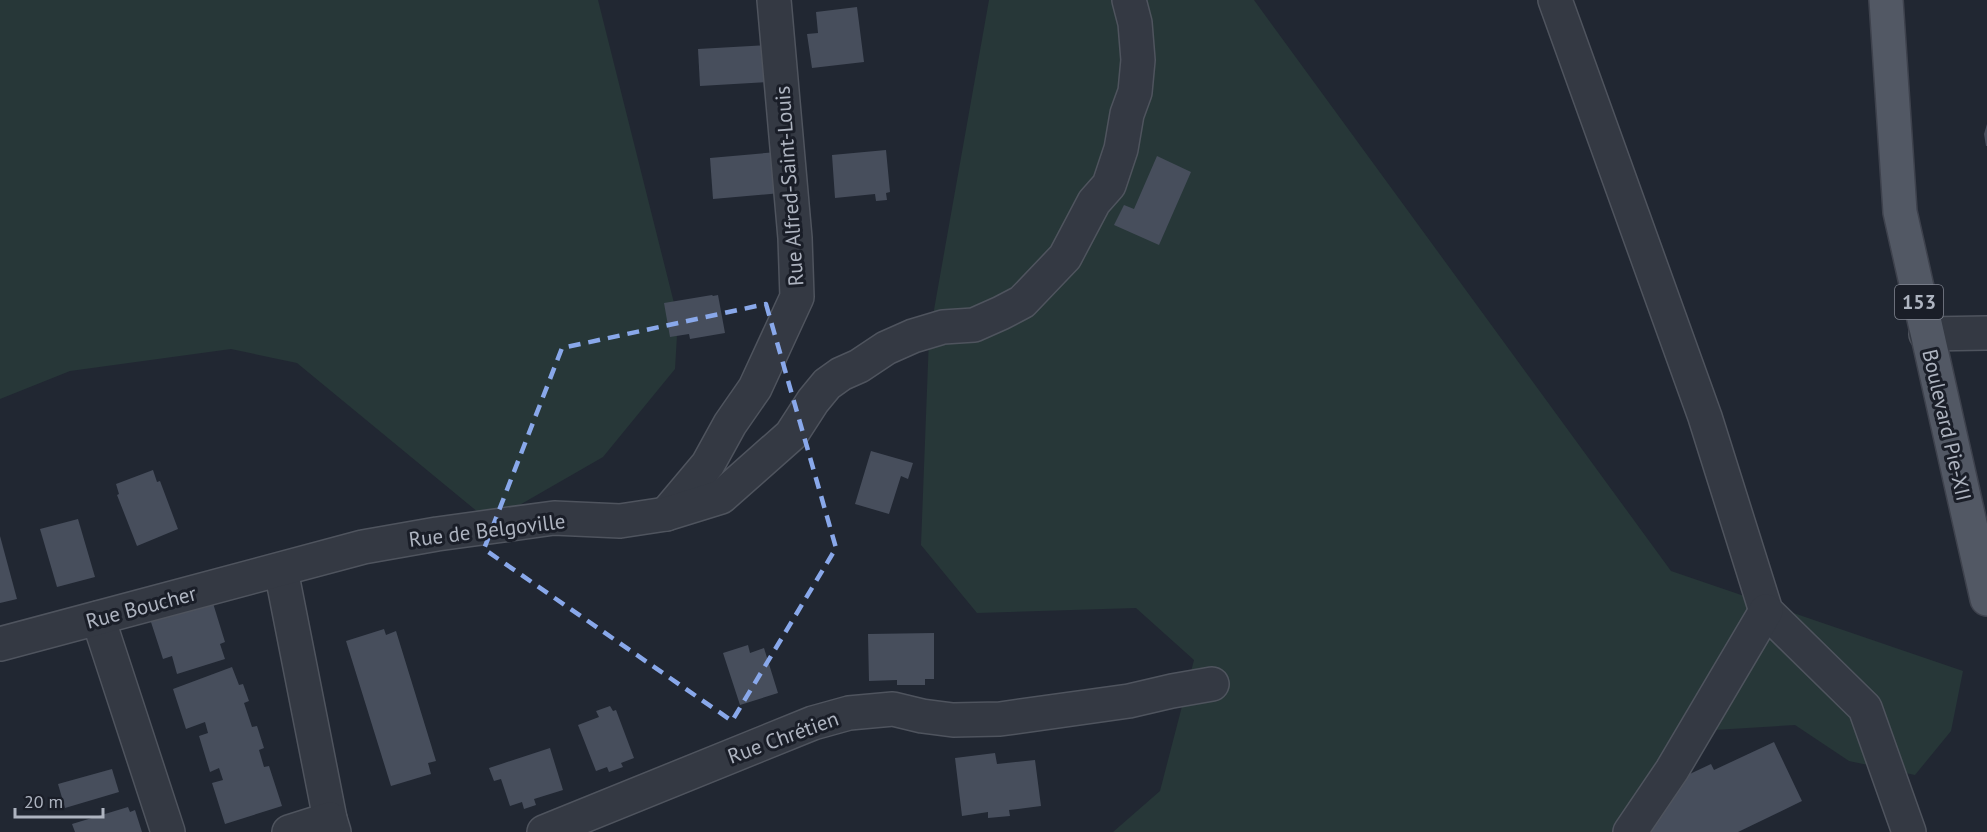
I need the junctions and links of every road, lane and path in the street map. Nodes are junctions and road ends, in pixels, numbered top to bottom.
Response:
1 (774, 0) edge
2 (1129, 0) edge
3 (1555, 0) edge
4 (1886, 0) edge
5 (1987, 333) edge
6 (1926, 334) junction
7 (666, 514) junction
8 (281, 570) junction
9 (1987, 599) edge
10 (1766, 611) junction
11 (98, 618) junction
12 (0, 644) edge
13 (1212, 684) dead end
14 (332, 825) edge
15 (168, 832) edge
16 (289, 832) edge
17 (544, 832) edge
18 (1630, 832) edge
19 (1909, 832) edge

1 - 7 street, Rue Alfred-Saint-Louis
2 - 7 street, Rue de Belgoville
3 - 10 street
4 - 6 main road, Boulevard Pie-XII / 153
5 - 6 street
6 - 9 main road, Boulevard Pie-XII / 153
7 - 8 street, Rue de Belgoville
8 - 11 street, Rue Boucher
8 - 14 street
10 - 18 street
10 - 19 street
11 - 12 street, Rue Boucher
11 - 15 street
13 - 17 street, Rue Chrétien
14 - 16 street

